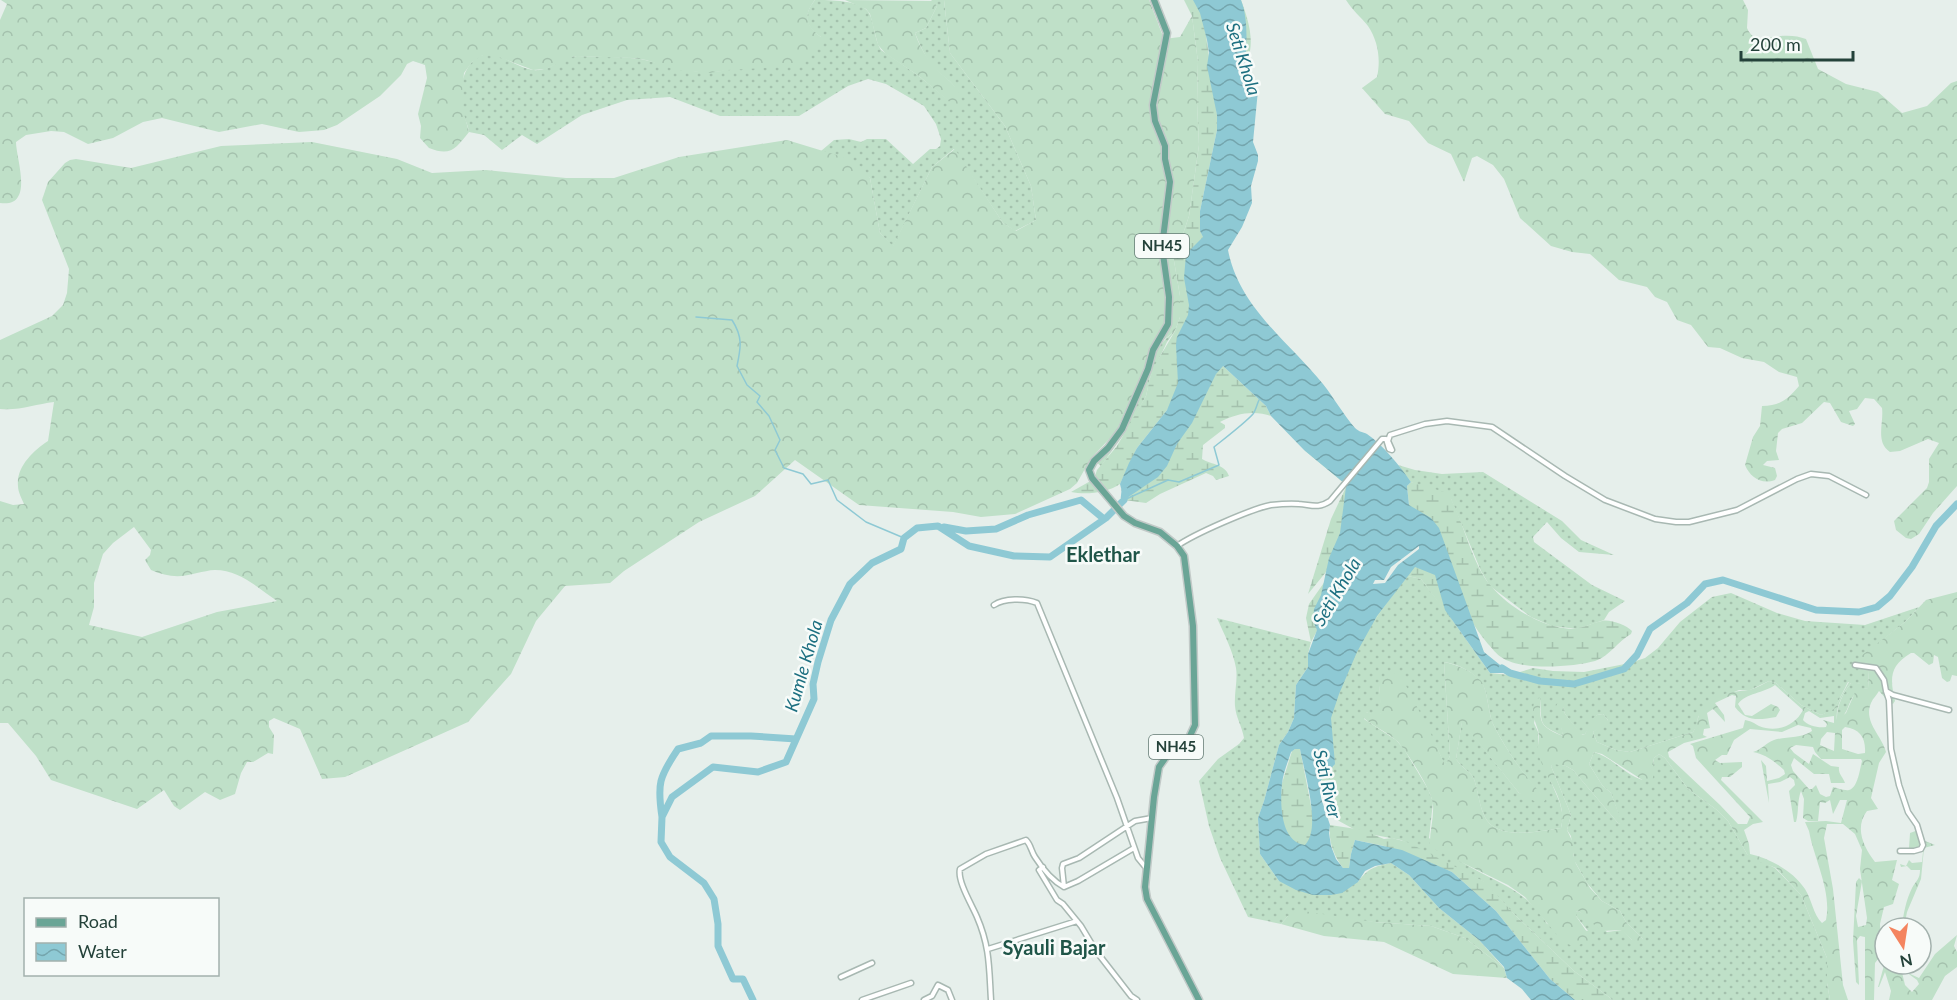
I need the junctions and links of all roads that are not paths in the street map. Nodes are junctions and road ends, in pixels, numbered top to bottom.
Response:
1 (1154, 0) edge
2 (1866, 495) dead end
3 (1177, 546) junction
4 (994, 605) dead end
5 (1856, 665) dead end
6 (1886, 691) junction
7 (1949, 710) dead end
8 (1152, 818) junction
9 (1126, 826) junction
10 (1134, 848) junction
11 (1899, 851) dead end
12 (1043, 867) junction
13 (1147, 869) junction
14 (1064, 887) junction
15 (1077, 921) junction
16 (988, 949) junction
17 (872, 963) dead end
18 (841, 977) dead end
19 (911, 983) dead end
20 (862, 1000) edge
21 (924, 1000) edge
22 (952, 1000) edge
23 (991, 1000) edge
24 (1137, 1000) edge
25 (1199, 1000) edge

1 - 3 main road, NH45
2 - 3 street
3 - 8 main road, NH45
4 - 9 street
5 - 6 street
6 - 7 street
6 - 11 street
8 - 9 street
8 - 13 main road, NH45
9 - 10 street
9 - 14 street
10 - 13 street
10 - 14 street
12 - 14 street
12 - 15 street
12 - 16 street
13 - 25 main road, NH45
15 - 16 street
15 - 24 street
16 - 23 street
17 - 18 street
19 - 20 street
21 - 22 street

